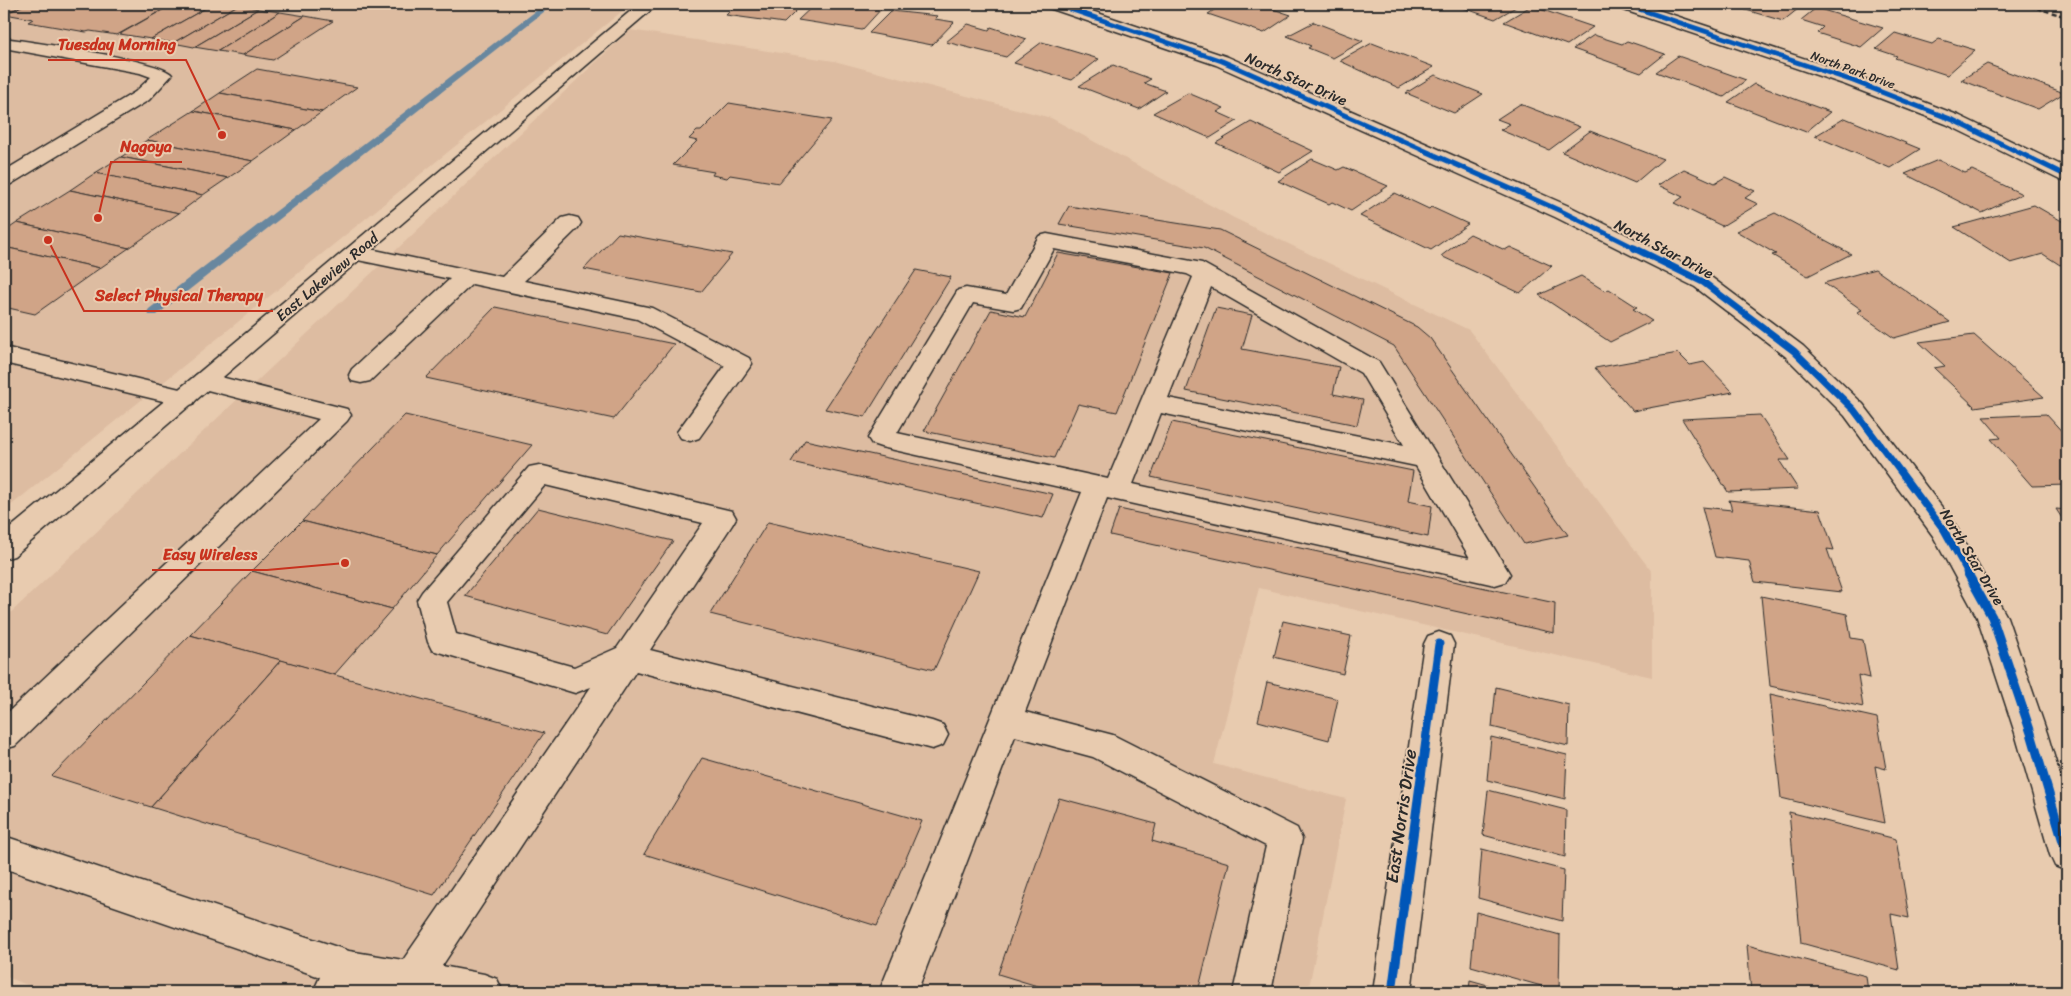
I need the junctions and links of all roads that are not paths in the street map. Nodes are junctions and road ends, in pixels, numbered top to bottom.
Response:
1 (649, 4) edge
2 (1055, 4) edge
3 (1624, 4) edge
4 (4, 43) edge
5 (2067, 176) edge
6 (4, 180) edge
7 (570, 223) dead end
8 (356, 253) junction
9 (1205, 274) junction
10 (467, 276) junction
11 (508, 284) junction
12 (4, 355) edge
13 (361, 375) dead end
14 (194, 389) junction
15 (1152, 403) junction
16 (690, 432) dead end
17 (1426, 460) junction
18 (1107, 488) junction
19 (4, 549) edge
20 (1439, 644) dead end
21 (628, 657) junction
22 (1005, 720) junction
23 (932, 735) dead end
24 (4, 736) edge
25 (4, 852) edge
26 (2067, 855) edge
27 (340, 980) edge
28 (411, 980) junction
29 (484, 992) edge
30 (898, 992) edge
31 (1252, 992) edge
32 (1392, 992) edge

1 - 8 street, East Lakeview Road
2 - 26 street, North Star Drive
3 - 5 street, North Park Drive
4 - 6 street
7 - 11 street
8 - 10 street
8 - 14 street, East Lakeview Road
9 - 15 street
9 - 17 street
9 - 18 street
10 - 11 street
10 - 13 street
11 - 16 street
12 - 14 street
14 - 19 street, East Lakeview Road
14 - 24 street
15 - 17 street
15 - 18 street
17 - 18 street
18 - 22 street
20 - 32 street, East Norris Drive
21 - 21 street
21 - 23 street
21 - 28 street
22 - 30 street
22 - 31 street
25 - 27 street
27 - 28 street
28 - 29 street

